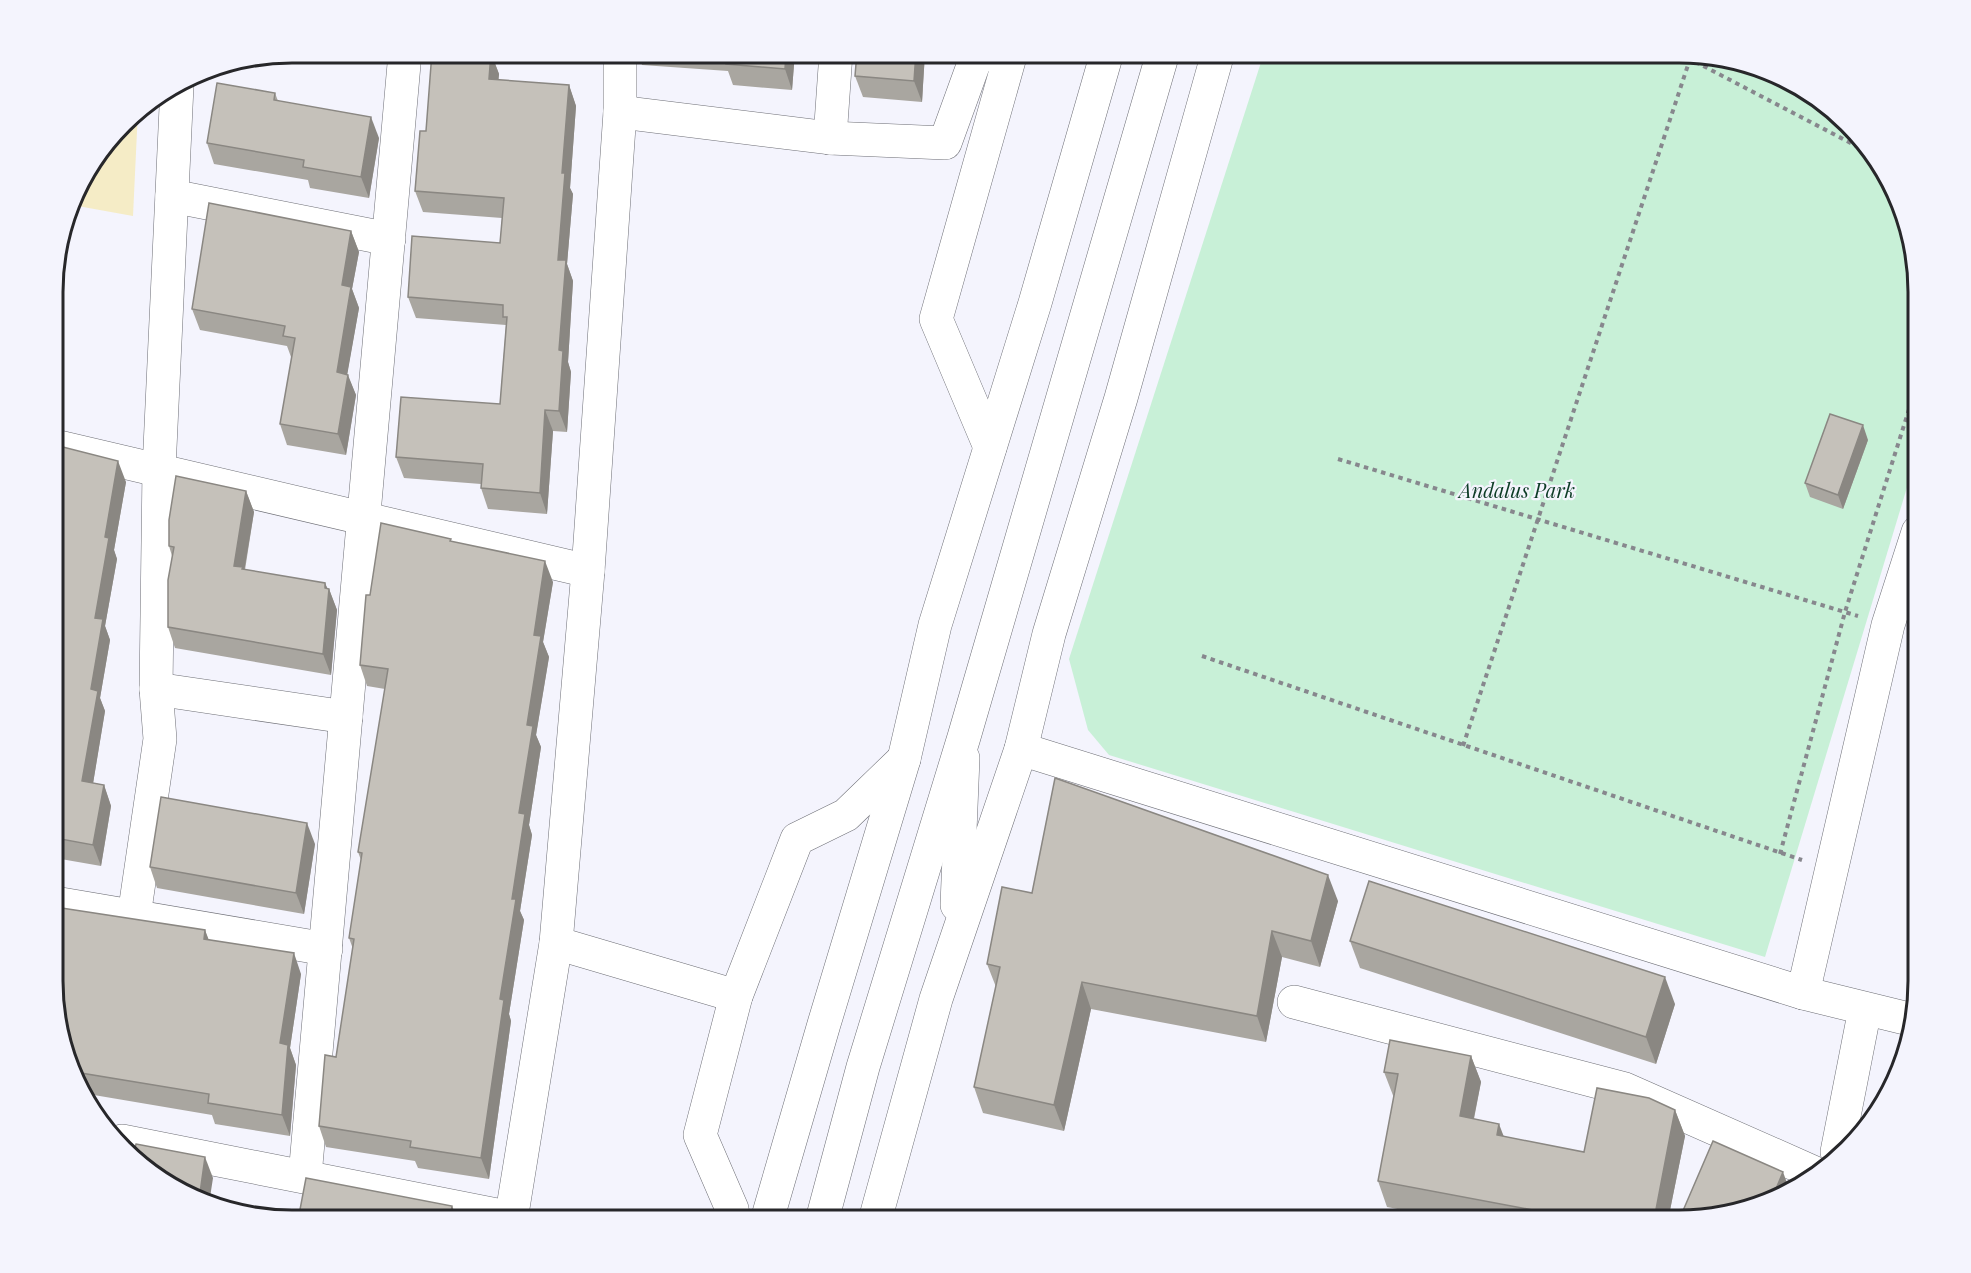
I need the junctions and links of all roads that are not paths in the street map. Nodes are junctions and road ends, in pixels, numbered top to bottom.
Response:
1 (404, 63) edge
2 (620, 63) edge
3 (835, 63) edge
4 (974, 63) edge
5 (1008, 63) edge
6 (1104, 63) edge
7 (1160, 63) edge
8 (1215, 63) edge
9 (177, 95) edge
10 (620, 112) junction
11 (830, 138) junction
12 (172, 196) junction
13 (389, 238) junction
14 (990, 447) junction
15 (63, 448) edge
16 (159, 469) junction
17 (364, 518) junction
18 (588, 571) junction
19 (1908, 577) edge
20 (1901, 608) edge
21 (156, 689) junction
22 (346, 717) junction
23 (964, 737) junction
24 (1021, 749) junction
25 (904, 759) junction
26 (63, 904) edge
27 (134, 916) junction
28 (956, 942) junction
29 (556, 943) junction
30 (326, 949) junction
31 (1803, 993) junction
32 (736, 996) junction
33 (1294, 1002) dead end
34 (1865, 1009) junction
35 (1905, 1018) edge
36 (1838, 1145) edge
37 (135, 1147) edge
38 (1808, 1170) edge
39 (306, 1176) junction
40 (469, 1210) edge
41 (513, 1210) edge
42 (732, 1210) edge
43 (771, 1210) edge
44 (825, 1210) edge
45 (878, 1210) edge

1 - 13 street
2 - 10 street
3 - 11 street
4 - 11 street
5 - 14 street
6 - 14 street
7 - 23 street
8 - 24 street
9 - 12 street
10 - 11 street
10 - 18 street
12 - 13 street
12 - 16 street
13 - 17 street
14 - 25 street
15 - 16 street
16 - 17 street
16 - 21 street
17 - 18 street
17 - 22 street
18 - 29 street
19 - 20 street
20 - 31 street
21 - 22 street
21 - 27 street
22 - 30 street
23 - 28 street
23 - 44 street
24 - 28 street
24 - 31 street
25 - 32 street
25 - 43 street
26 - 27 street
27 - 30 street
28 - 45 street
29 - 32 street
29 - 41 street
30 - 39 street
31 - 34 street
32 - 42 street
33 - 38 street
34 - 35 street
34 - 36 street
37 - 39 street
39 - 40 street

